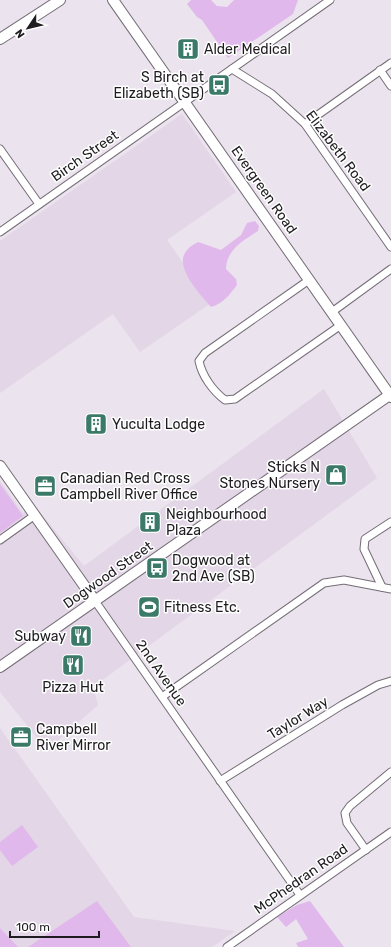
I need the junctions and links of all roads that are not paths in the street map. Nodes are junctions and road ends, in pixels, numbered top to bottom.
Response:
1 (60, 0) edge
2 (113, 0) edge
3 (330, 0) edge
4 (0, 39) edge
5 (391, 63) edge
6 (232, 69) junction
7 (380, 70) junction
8 (391, 86) edge
9 (185, 102) junction
10 (305, 124) junction
11 (0, 149) edge
12 (39, 204) junction
13 (0, 232) edge
14 (391, 247) edge
15 (391, 269) edge
16 (309, 280) junction
17 (332, 312) junction
18 (341, 325) junction
19 (391, 395) edge
20 (0, 466) edge
21 (35, 515) junction
22 (391, 522) edge
23 (0, 540) edge
24 (382, 587) junction
25 (391, 589) edge
26 (96, 601) junction
27 (0, 667) edge
28 (391, 681) edge
29 (162, 697) junction
30 (391, 772) edge
31 (220, 781) junction
32 (391, 832) edge
33 (366, 850) junction
34 (300, 895) junction
35 (227, 947) edge

1 - 4 street
2 - 9 street, Evergreen Road
3 - 6 street, Birch Street
5 - 7 street
6 - 9 street, Birch Street
6 - 10 street, Elizabeth Road
7 - 8 street
7 - 10 street
9 - 12 street, Birch Street
9 - 16 street, Evergreen Road
10 - 14 street, Elizabeth Road
11 - 12 street
12 - 13 street, Birch Street
15 - 17 street
16 - 17 street, Evergreen Road
16 - 18 street
17 - 18 street, Evergreen Road
18 - 19 street, Evergreen Road
19 - 26 street, Dogwood Street
20 - 21 street, 2nd Avenue
21 - 23 street
21 - 26 street, 2nd Avenue
22 - 24 street
24 - 25 street
24 - 29 street
26 - 27 street, Dogwood Street
26 - 29 street, 2nd Avenue
28 - 31 street, Taylor Way
29 - 31 street, 2nd Avenue
30 - 33 street
31 - 34 street, 2nd Avenue
32 - 33 street, McPhedran Road
33 - 34 street, McPhedran Road
34 - 35 street, McPhedran Road

